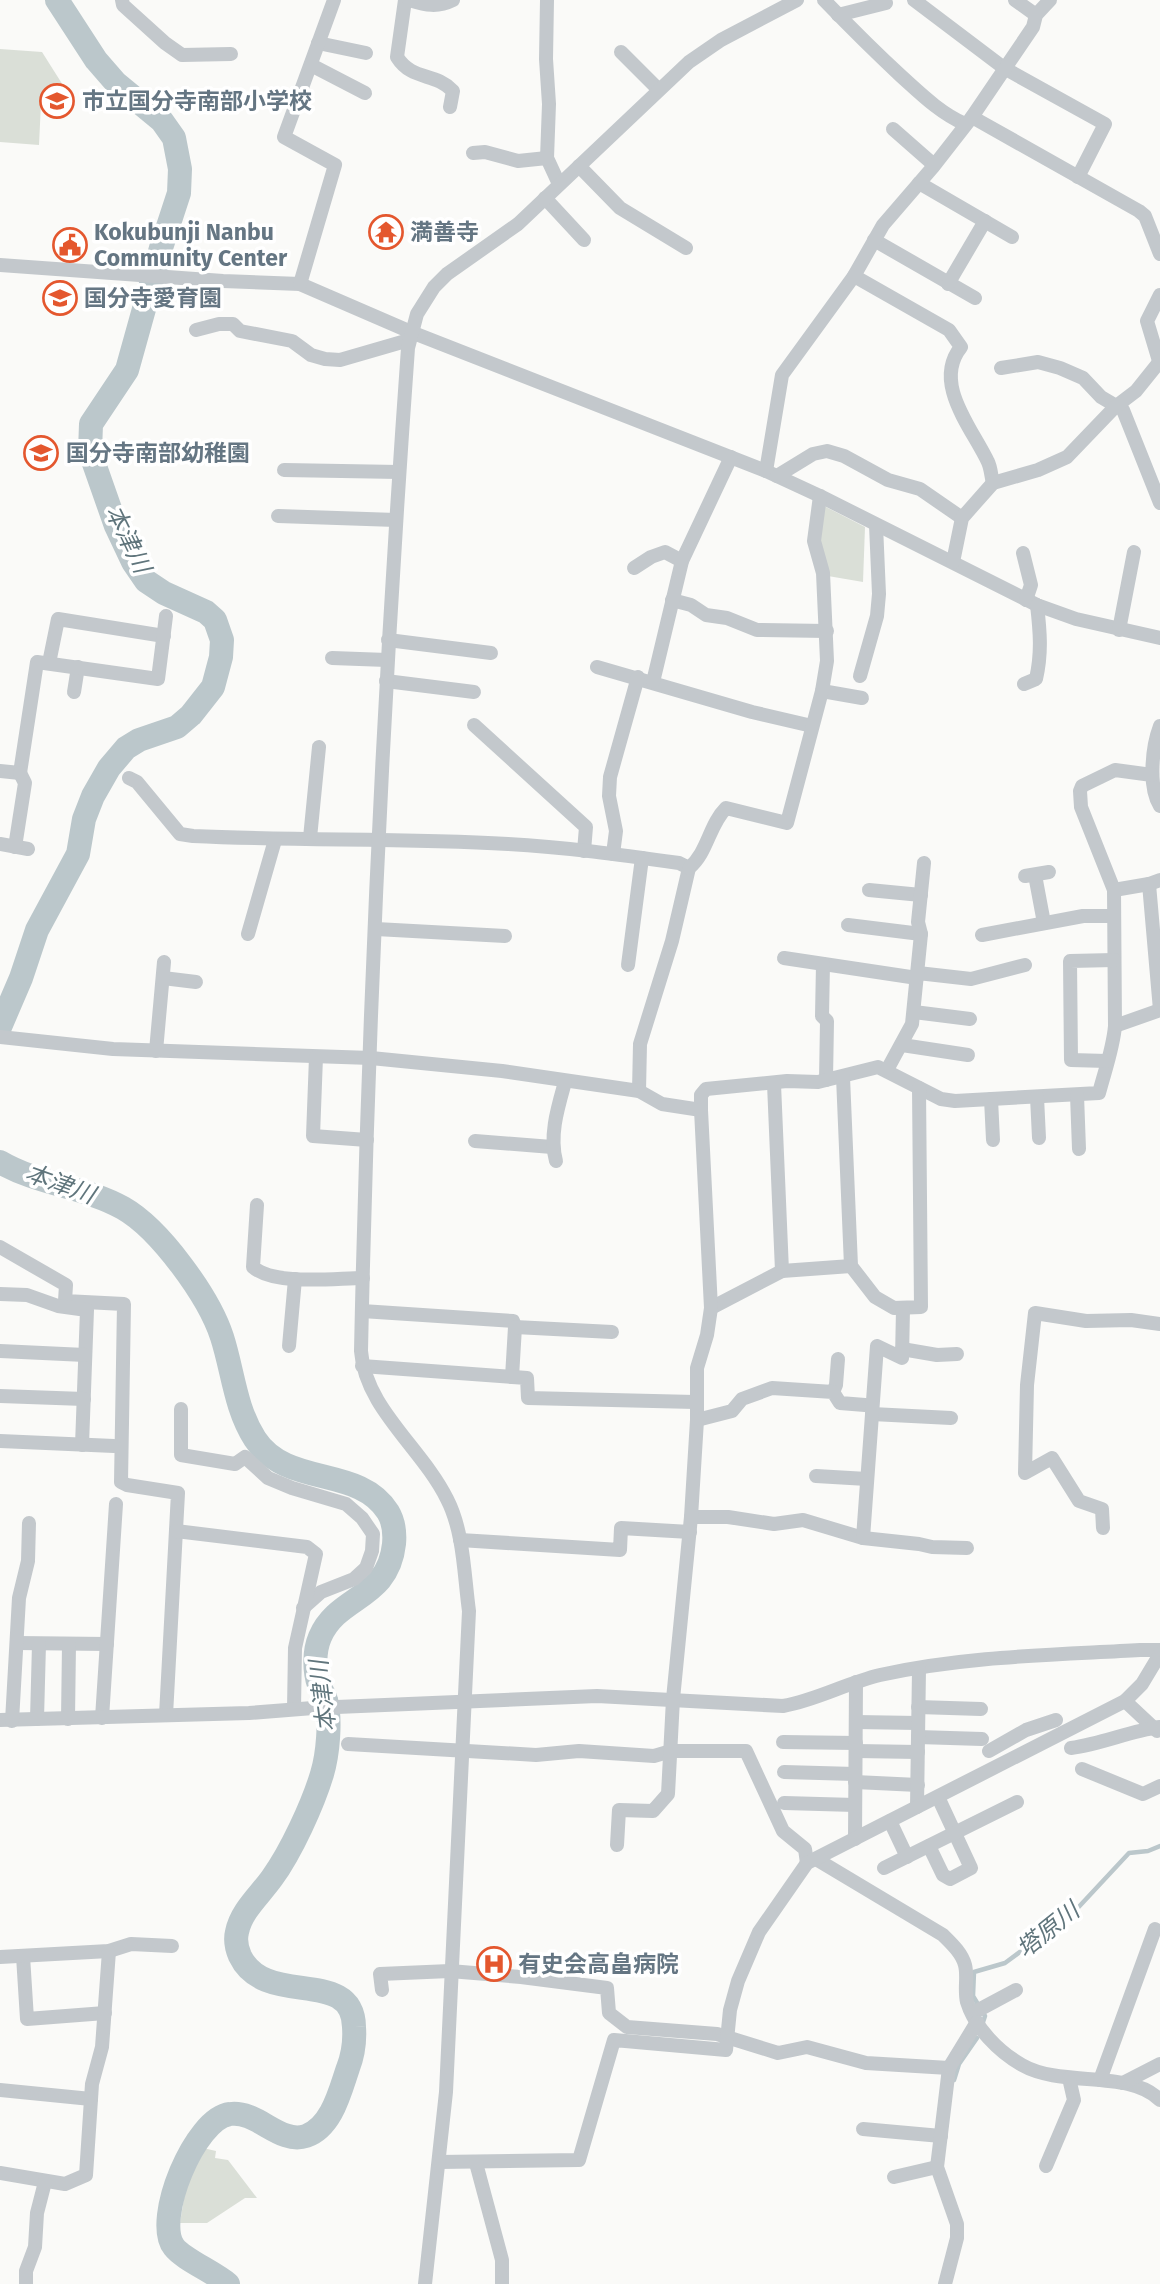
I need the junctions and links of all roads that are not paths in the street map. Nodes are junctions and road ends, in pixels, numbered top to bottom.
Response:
1 (122, 0) edge
2 (334, 0) edge
3 (407, 0) edge
4 (453, 0) edge
5 (547, 0) edge
6 (797, 0) edge
7 (824, 0) edge
8 (914, 0) edge
9 (1015, 0) edge
10 (1050, 0) edge
11 (886, 3) dead end
12 (838, 15) junction
13 (1036, 15) junction
14 (318, 43) junction
15 (621, 52) dead end
16 (366, 53) dead end
17 (231, 54) dead end
18 (311, 65) junction
19 (1004, 68) junction
20 (658, 89) junction
21 (365, 93) dead end
22 (450, 107) dead end
23 (968, 120) junction
24 (893, 129) dead end
25 (474, 153) dead end
26 (547, 158) junction
27 (934, 165) junction
28 (579, 166) junction
29 (1078, 177) junction
30 (919, 183) junction
31 (559, 184) junction
32 (545, 198) junction
33 (985, 221) junction
34 (1013, 237) dead end
35 (584, 240) dead end
36 (874, 240) junction
37 (686, 248) dead end
38 (1160, 254) edge
39 (0, 265) edge
40 (854, 276) junction
41 (300, 284) junction
42 (948, 284) junction
43 (1160, 295) edge
44 (975, 299) dead end
45 (197, 330) dead end
46 (410, 336) junction
47 (1160, 361) edge
48 (1001, 368) dead end
49 (1115, 407) junction
50 (731, 457) junction
51 (284, 470) dead end
52 (399, 472) junction
53 (772, 474) junction
54 (993, 483) junction
55 (820, 496) junction
56 (1160, 503) edge
57 (278, 516) dead end
58 (962, 519) junction
59 (396, 520) junction
60 (876, 525) junction
61 (1134, 552) dead end
62 (1023, 553) dead end
63 (682, 561) junction
64 (953, 562) junction
65 (634, 568) dead end
66 (673, 600) junction
67 (1032, 602) junction
68 (166, 616) dead end
69 (1119, 630) junction
70 (827, 631) junction
71 (163, 636) junction
72 (1160, 638) edge
73 (388, 640) junction
74 (491, 653) dead end
75 (332, 657) dead end
76 (387, 660) junction
77 (49, 663) junction
78 (78, 667) junction
79 (597, 667) dead end
80 (860, 676) dead end
81 (638, 677) junction
82 (386, 681) junction
83 (653, 681) junction
84 (1024, 684) dead end
85 (822, 691) junction
86 (74, 692) dead end
87 (474, 692) dead end
88 (862, 698) dead end
89 (474, 724) dead end
90 (812, 726) junction
91 (1160, 726) edge
92 (319, 747) dead end
93 (0, 771) edge
94 (20, 773) junction
95 (1152, 775) junction
96 (130, 778) dead end
97 (1160, 806) edge
98 (310, 838) junction
99 (380, 839) junction
100 (275, 840) junction
101 (0, 845) edge
102 (584, 851) junction
103 (613, 854) junction
104 (642, 858) junction
105 (924, 863) dead end
106 (689, 868) junction
107 (1036, 874) dead end
108 (1155, 882) edge
109 (869, 890) dead end
110 (1114, 890) junction
111 (920, 895) junction
112 (1113, 916) junction
113 (1044, 923) junction
114 (848, 925) dead end
115 (376, 929) junction
116 (248, 934) dead end
117 (922, 934) junction
118 (982, 935) dead end
119 (505, 936) dead end
120 (784, 958) dead end
121 (1114, 960) junction
122 (164, 961) dead end
123 (823, 964) junction
124 (628, 965) dead end
125 (1025, 965) dead end
126 (917, 975) junction
127 (163, 978) junction
128 (196, 982) dead end
129 (1160, 1010) edge
130 (914, 1012) junction
131 (970, 1019) dead end
132 (1115, 1026) junction
133 (6, 1037) edge
134 (902, 1045) junction
135 (156, 1051) junction
136 (968, 1055) dead end
137 (316, 1057) junction
138 (371, 1058) junction
139 (1107, 1061) junction
140 (887, 1070) junction
141 (843, 1077) junction
142 (826, 1080) junction
143 (565, 1082) junction
144 (774, 1084) junction
145 (919, 1088) junction
146 (639, 1091) junction
147 (1077, 1095) junction
148 (1037, 1097) junction
149 (992, 1099) junction
150 (701, 1110) junction
151 (1039, 1138) dead end
152 (367, 1140) junction
153 (993, 1140) dead end
154 (475, 1141) dead end
155 (1079, 1149) dead end
156 (257, 1205) dead end
157 (0, 1247) edge
158 (851, 1266) junction
159 (782, 1271) junction
160 (363, 1278) junction
161 (295, 1279) junction
162 (0, 1294) edge
163 (711, 1308) junction
164 (903, 1309) junction
165 (362, 1311) junction
166 (1160, 1324) edge
167 (515, 1327) junction
168 (612, 1332) dead end
169 (289, 1346) dead end
170 (902, 1349) junction
171 (0, 1351) edge
172 (957, 1354) dead end
173 (85, 1355) junction
174 (838, 1359) dead end
175 (362, 1366) junction
176 (512, 1377) junction
177 (833, 1392) junction
178 (0, 1395) edge
179 (84, 1399) junction
180 (695, 1402) junction
181 (181, 1409) dead end
182 (869, 1409) junction
183 (951, 1418) dead end
184 (697, 1420) junction
185 (0, 1441) edge
186 (82, 1445) junction
187 (114, 1446) dead end
188 (816, 1476) dead end
189 (867, 1479) junction
190 (116, 1504) dead end
191 (691, 1517) junction
192 (29, 1523) dead end
193 (1103, 1528) dead end
194 (176, 1531) junction
195 (690, 1532) junction
196 (863, 1538) junction
197 (460, 1541) junction
198 (967, 1548) dead end
199 (303, 1608) junction
200 (17, 1643) junction
201 (38, 1644) junction
202 (69, 1644) junction
203 (107, 1644) junction
204 (1160, 1652) edge
205 (919, 1669) junction
206 (856, 1682) junction
207 (674, 1699) junction
208 (1125, 1701) junction
209 (464, 1702) junction
210 (918, 1707) junction
211 (294, 1709) junction
212 (981, 1709) dead end
213 (166, 1715) junction
214 (102, 1718) junction
215 (68, 1719) junction
216 (6, 1720) edge
217 (37, 1720) junction
218 (1056, 1720) dead end
219 (856, 1722) junction
220 (1158, 1729) edge
221 (918, 1738) junction
222 (783, 1742) dead end
223 (348, 1744) dead end
224 (856, 1747) junction
225 (1071, 1748) dead end
226 (463, 1750) junction
227 (671, 1751) junction
228 (1083, 1769) dead end
229 (784, 1772) dead end
230 (855, 1778) junction
231 (918, 1785) junction
232 (1160, 1786) edge
233 (938, 1797) junction
234 (1017, 1802) dead end
235 (784, 1803) dead end
236 (855, 1805) junction
237 (917, 1807) junction
238 (890, 1821) junction
239 (955, 1833) junction
240 (855, 1839) junction
241 (618, 1845) dead end
242 (929, 1846) junction
243 (906, 1857) junction
244 (811, 1861) junction
245 (884, 1868) dead end
246 (1155, 1929) dead end
247 (172, 1946) dead end
248 (109, 1951) junction
249 (23, 1956) junction
250 (0, 1957) edge
251 (450, 1971) junction
252 (382, 1990) dead end
253 (1016, 1990) dead end
254 (105, 2013) junction
255 (977, 2014) junction
256 (727, 2038) junction
257 (1160, 2064) edge
258 (949, 2068) junction
259 (1069, 2078) junction
260 (1100, 2080) junction
261 (1123, 2083) junction
262 (0, 2090) edge
263 (91, 2099) junction
264 (1160, 2100) edge
265 (863, 2129) dead end
266 (941, 2136) junction
267 (439, 2162) junction
268 (476, 2163) junction
269 (1046, 2166) dead end
270 (937, 2168) junction
271 (0, 2172) edge
272 (894, 2177) dead end
273 (45, 2182) junction
274 (26, 2284) edge
275 (425, 2284) edge
276 (502, 2284) edge
277 (945, 2284) edge

1 - 17 street
2 - 14 street
3 - 4 street
3 - 22 street
5 - 26 street
6 - 20 street
7 - 12 street
8 - 19 street
9 - 13 street
10 - 13 street
11 - 12 street
12 - 23 street
13 - 19 street
14 - 16 street
14 - 18 street
15 - 20 street
18 - 21 street
18 - 41 street
19 - 23 street
19 - 29 street
20 - 28 street
23 - 27 street
23 - 29 street
24 - 27 street
25 - 26 street
26 - 31 street
27 - 30 street
28 - 31 street
28 - 37 street
29 - 38 street
30 - 33 street
30 - 36 street
31 - 32 street
32 - 35 street
32 - 46 street
33 - 34 street
33 - 42 street
36 - 40 street
36 - 42 street
39 - 41 street
40 - 53 street
40 - 54 street
41 - 46 street
42 - 44 street
43 - 47 street
45 - 46 street
46 - 50 street
46 - 52 street
47 - 49 street
48 - 49 street
49 - 54 street
49 - 56 street
50 - 53 street
50 - 63 street
51 - 52 street
52 - 59 street
53 - 55 street
53 - 58 street
54 - 58 street
55 - 60 street
55 - 70 street
57 - 59 street
58 - 64 street
59 - 73 street
60 - 64 street
60 - 80 street
61 - 69 street
62 - 67 street
63 - 65 street
63 - 66 street
64 - 67 street
66 - 70 street
66 - 83 street
67 - 69 street
67 - 84 street
68 - 71 street
69 - 72 street
70 - 85 street
71 - 77 street
71 - 78 street
73 - 74 street
73 - 76 street
75 - 76 street
76 - 82 street
77 - 78 street
77 - 94 street
78 - 86 street
79 - 81 street
81 - 83 street
81 - 103 street
82 - 87 street
82 - 99 street
83 - 90 street
85 - 88 street
85 - 90 street
89 - 102 street
90 - 106 street
91 - 95 street
92 - 98 street
93 - 94 street
94 - 101 street
95 - 97 street
95 - 110 street
96 - 100 street
98 - 99 street
98 - 100 street
99 - 102 street
99 - 115 street
100 - 116 street
102 - 103 street
103 - 104 street
104 - 106 street
104 - 124 street
105 - 111 street
106 - 146 street
107 - 113 street
108 - 110 street
108 - 129 street
109 - 111 street
110 - 112 street
111 - 117 street
112 - 113 street
112 - 121 street
113 - 118 street
114 - 117 street
115 - 119 street
115 - 138 street
117 - 126 street
120 - 123 street
121 - 132 street
121 - 139 street
122 - 127 street
123 - 126 street
123 - 142 street
125 - 126 street
126 - 130 street
127 - 128 street
127 - 135 street
129 - 132 street
130 - 131 street
130 - 134 street
132 - 139 street
133 - 135 street
134 - 136 street
134 - 140 street
135 - 137 street
137 - 138 street
137 - 152 street
138 - 143 street
138 - 152 street
139 - 147 street
140 - 141 street
140 - 145 street
141 - 142 street
141 - 158 street
142 - 144 street
143 - 146 street
143 - 154 street
144 - 150 street
144 - 159 street
145 - 149 street
145 - 164 street
146 - 150 street
147 - 148 street
147 - 155 street
148 - 149 street
148 - 151 street
149 - 153 street
150 - 163 street
152 - 160 street
156 - 161 street
157 - 194 street
158 - 159 street
158 - 164 street
159 - 163 street
160 - 161 street
160 - 165 street
161 - 169 street
162 - 173 street
163 - 180 street
164 - 170 street
165 - 167 street
165 - 175 street
166 - 193 street
167 - 168 street
167 - 176 street
170 - 172 street
170 - 182 street
171 - 173 street
173 - 179 street
174 - 177 street
175 - 176 street
175 - 197 street
176 - 180 street
177 - 182 street
177 - 184 street
178 - 179 street
179 - 186 street
180 - 184 street
181 - 199 street
182 - 183 street
182 - 189 street
184 - 191 street
185 - 186 street
186 - 187 street
188 - 189 street
189 - 196 street
190 - 203 street
191 - 195 street
191 - 196 street
192 - 200 street
194 - 199 street
194 - 213 street
195 - 197 street
195 - 207 street
196 - 198 street
197 - 209 street
199 - 211 street
200 - 201 street
200 - 216 street
201 - 202 street
201 - 217 street
202 - 203 street
202 - 215 street
203 - 214 street
204 - 205 street
204 - 208 street
205 - 206 street
205 - 210 street
206 - 207 street
206 - 219 street
207 - 209 street
207 - 227 street
208 - 220 street
208 - 233 street
209 - 211 street
209 - 226 street
210 - 212 street
210 - 221 street
211 - 213 street
213 - 214 street
214 - 215 street
215 - 217 street
216 - 217 street
218 - 221 street
219 - 221 street
219 - 224 street
220 - 225 street
221 - 224 street
221 - 231 street
222 - 224 street
223 - 226 street
224 - 230 street
226 - 227 street
226 - 251 street
227 - 241 street
227 - 244 street
228 - 232 street
229 - 230 street
230 - 231 street
230 - 236 street
231 - 237 street
233 - 237 street
233 - 239 street
234 - 239 street
235 - 236 street
236 - 240 street
237 - 238 street
238 - 240 street
238 - 243 street
239 - 242 street
239 - 242 street
240 - 244 street
242 - 243 street
243 - 245 street
244 - 255 street
244 - 256 street
246 - 260 street
247 - 248 street
248 - 249 street
248 - 254 street
249 - 250 street
249 - 254 street
251 - 252 street
251 - 256 street
251 - 267 street
253 - 255 street
254 - 263 street
255 - 258 street
255 - 259 street
256 - 258 street
256 - 268 street
257 - 261 street
258 - 266 street
259 - 260 street
259 - 269 street
260 - 261 street
261 - 264 street
262 - 263 street
263 - 273 street
265 - 266 street
266 - 270 street
267 - 268 street
267 - 275 street
268 - 276 street
270 - 272 street
270 - 277 street
271 - 273 street
273 - 274 street

